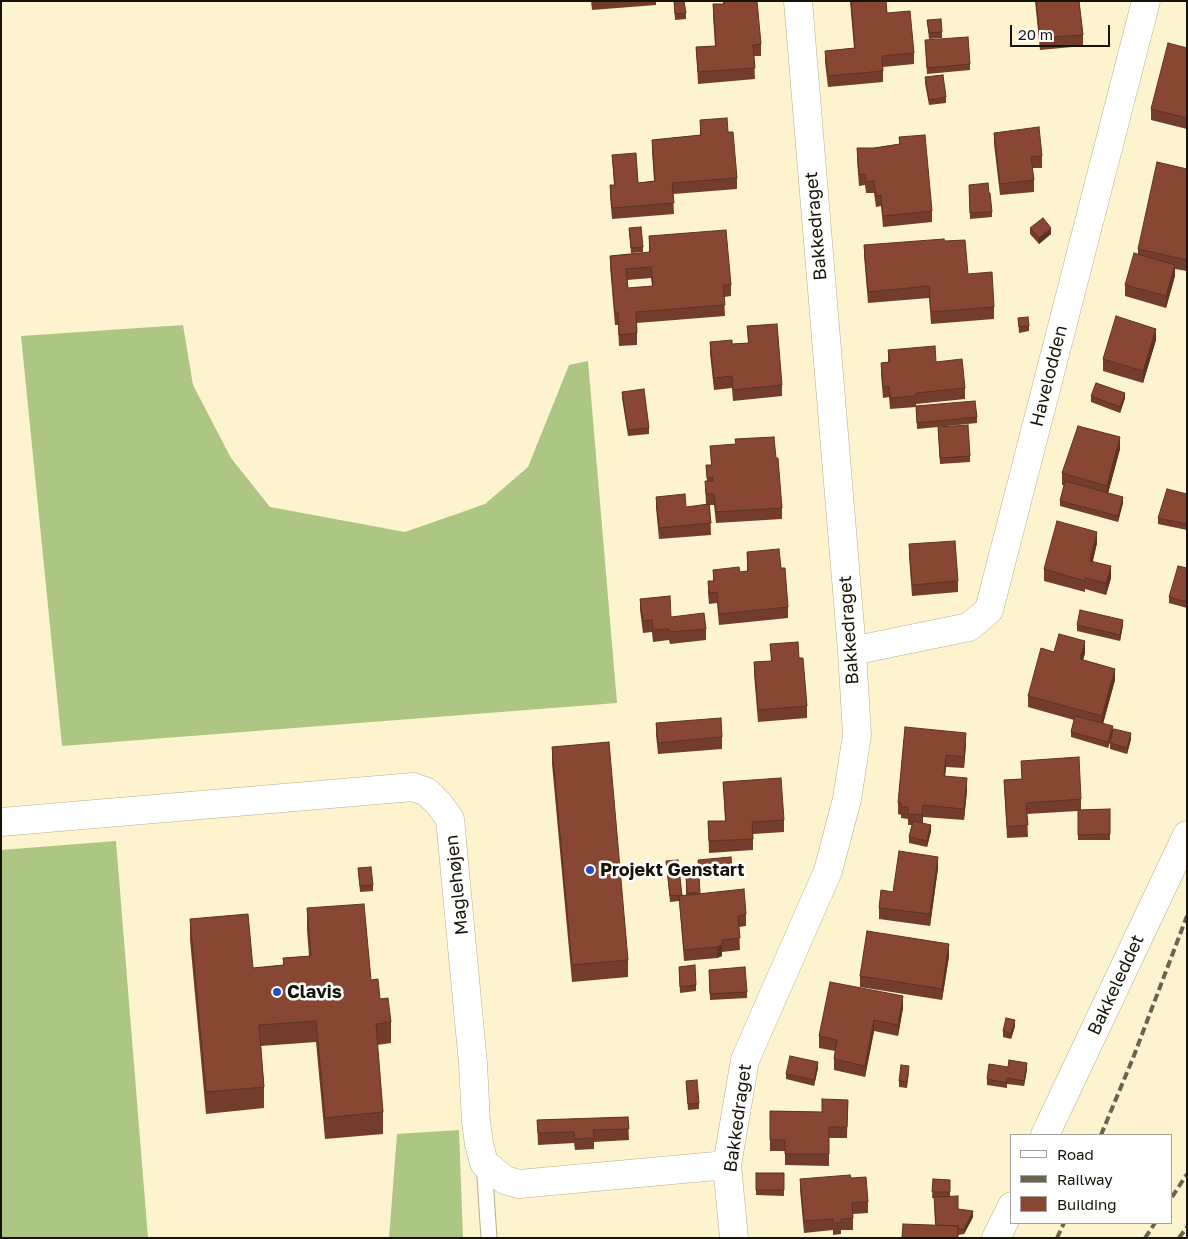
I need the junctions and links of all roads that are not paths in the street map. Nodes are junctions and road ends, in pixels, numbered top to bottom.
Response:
1 (798, 1) edge
2 (1146, 1) edge
3 (852, 651) junction
4 (1, 822) edge
5 (1187, 835) edge
6 (1045, 1134) edge
7 (484, 1163) junction
8 (727, 1165) junction
9 (1010, 1210) edge
10 (489, 1238) edge
11 (734, 1238) edge
12 (996, 1238) edge

1 - 3 street, Bakkedraget
2 - 3 street, Havelodden
3 - 8 street, Bakkedraget
4 - 7 street, Maglehøjen
5 - 6 street, Bakkeleddet
7 - 8 street
7 - 10 lane
8 - 11 street, Bakkedraget
9 - 12 street

